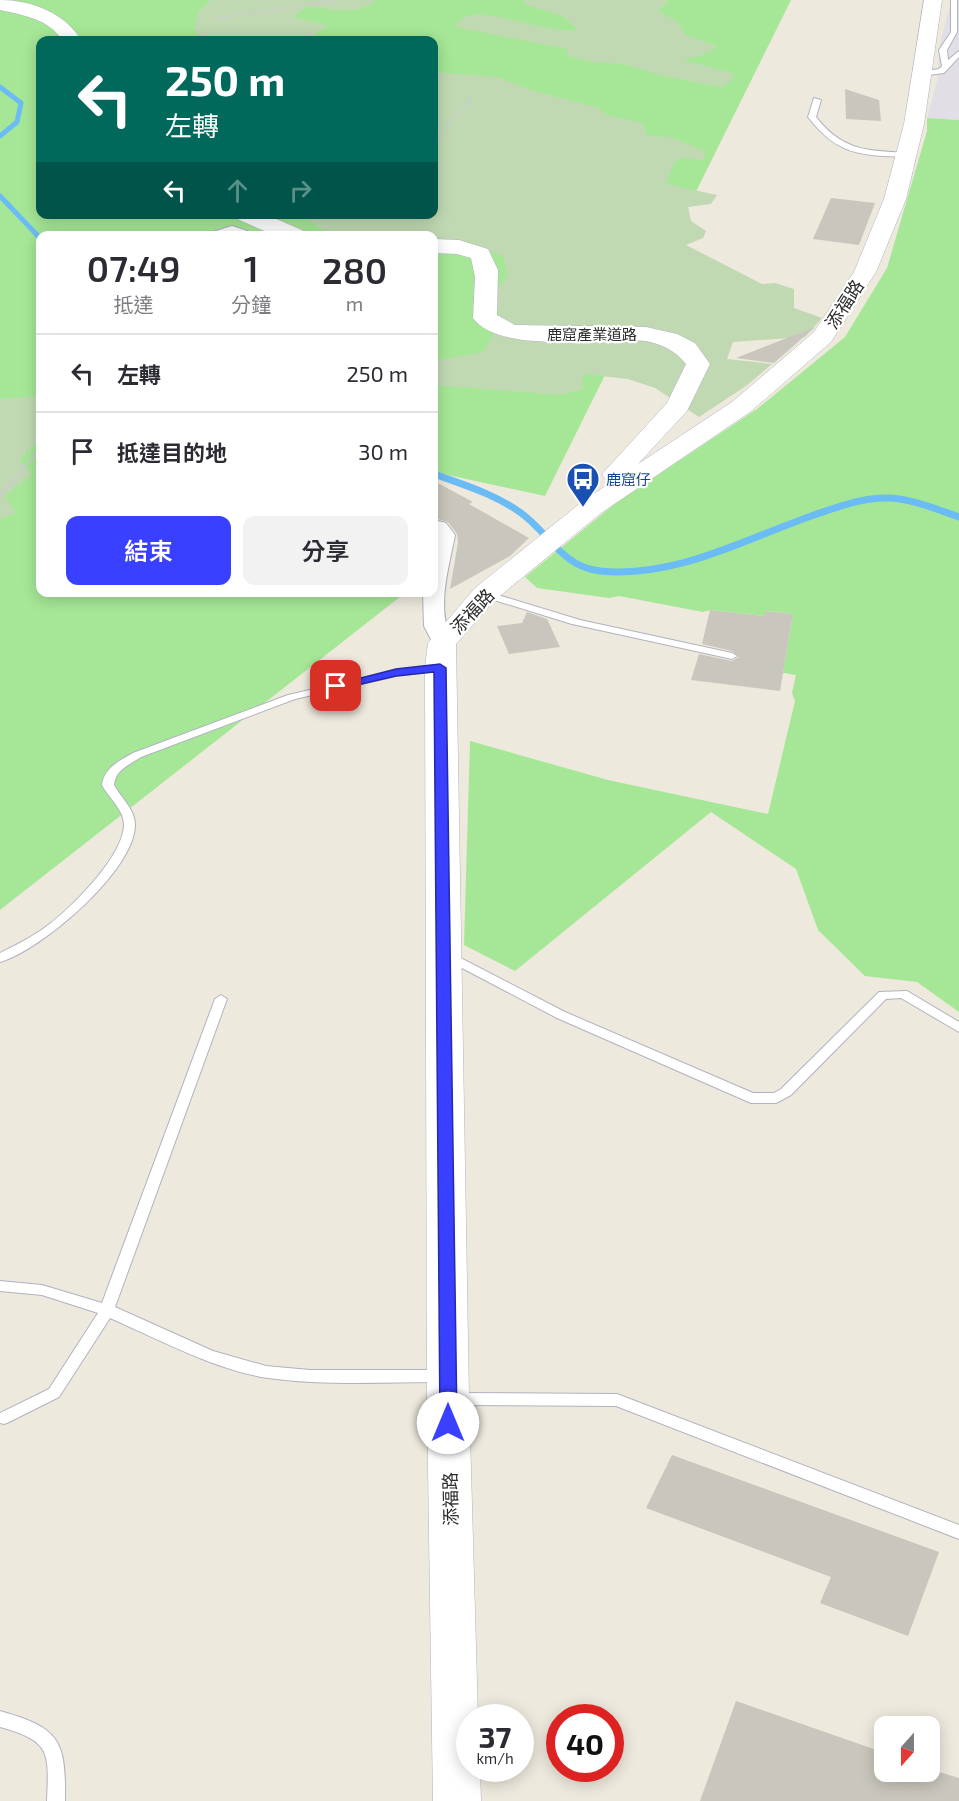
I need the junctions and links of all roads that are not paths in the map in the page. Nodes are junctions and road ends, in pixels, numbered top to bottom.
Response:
1 (933, 0) edge
2 (954, 0) edge
3 (0, 4) edge
4 (69, 36) edge
5 (959, 53) edge
6 (934, 70) junction
7 (817, 100) dead end
8 (906, 155) junction
9 (257, 219) edge
10 (222, 231) edge
11 (242, 231) edge
12 (284, 231) edge
13 (438, 246) edge
14 (592, 507) junction
15 (438, 529) edge
16 (438, 568) edge
17 (485, 594) junction
18 (433, 597) edge
19 (441, 655) junction
20 (732, 656) dead end
21 (444, 953) junction
22 (0, 958) edge
23 (221, 999) dead end
24 (959, 1028) edge
25 (0, 1286) edge
26 (107, 1310) junction
27 (448, 1388) junction
28 (4, 1418) dead end
29 (959, 1532) edge
30 (0, 1719) edge
31 (56, 1801) edge
32 (457, 1801) edge

1 - 6 street, 添福路
2 - 6 lane
3 - 4 street
5 - 6 lane
6 - 8 street, 添福路
7 - 8 lane
8 - 14 street, 添福路
9 - 12 street
10 - 11 lane
13 - 14 street, 鹿窟產業道路
14 - 17 street, 添福路
15 - 16 street
17 - 19 street, 添福路
17 - 20 lane
18 - 19 street
19 - 21 street, 添福路
19 - 22 lane
21 - 24 lane
21 - 27 street, 添福路
23 - 26 lane
25 - 26 lane
26 - 27 lane
26 - 28 lane
27 - 29 lane
27 - 32 street, 添福路
30 - 31 lane

